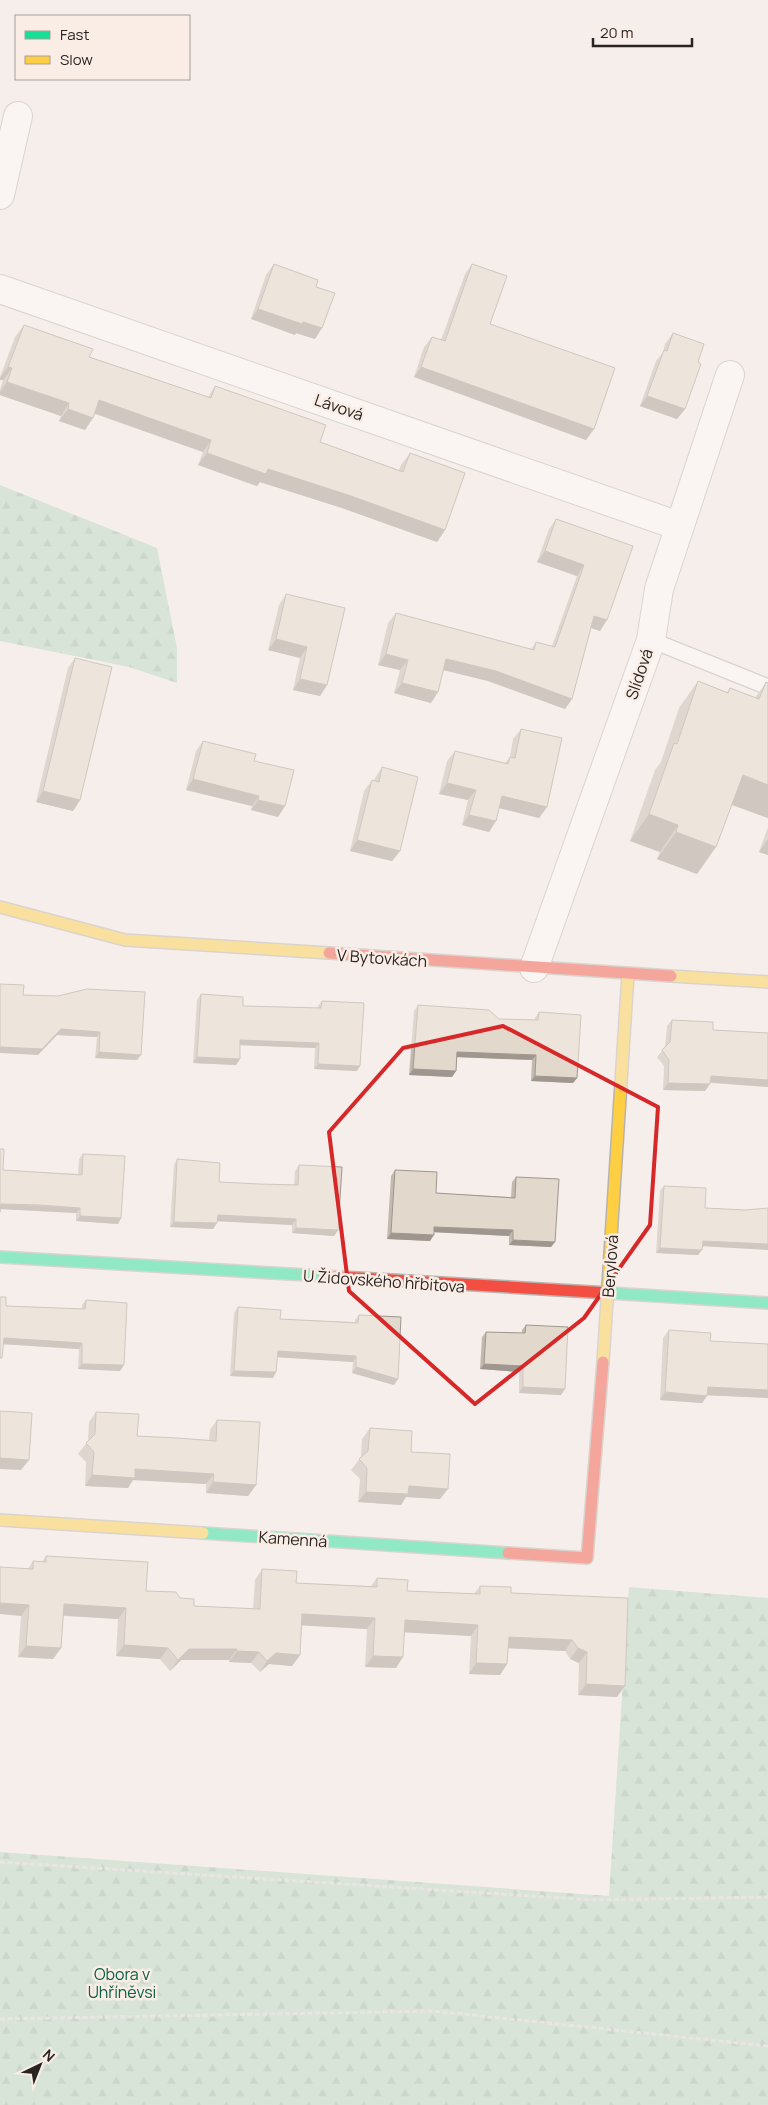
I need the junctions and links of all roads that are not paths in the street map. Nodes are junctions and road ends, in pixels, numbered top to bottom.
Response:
1 (18, 116) dead end
2 (0, 195) edge
3 (0, 289) edge
4 (730, 375) dead end
5 (678, 526) junction
6 (651, 640) junction
7 (768, 687) edge
8 (0, 907) edge
9 (534, 968) junction
10 (628, 974) junction
11 (768, 982) edge
12 (0, 1257) edge
13 (608, 1295) junction
14 (768, 1303) edge
15 (0, 1520) edge
16 (587, 1558) joint

1 - 2 street
3 - 5 street, Lávová
4 - 5 street, Slídová
5 - 6 street, Slídová
6 - 7 lane
6 - 9 street, Slídová
8 - 9 street, V Bytovkách
9 - 10 street, V Bytovkách
10 - 11 street, V Bytovkách
10 - 13 street, Berylová
12 - 13 street, U Židovského hřbitova
13 - 14 street, U Židovského hřbitova
13 - 16 street, Berylová
15 - 16 street, Kamenná

